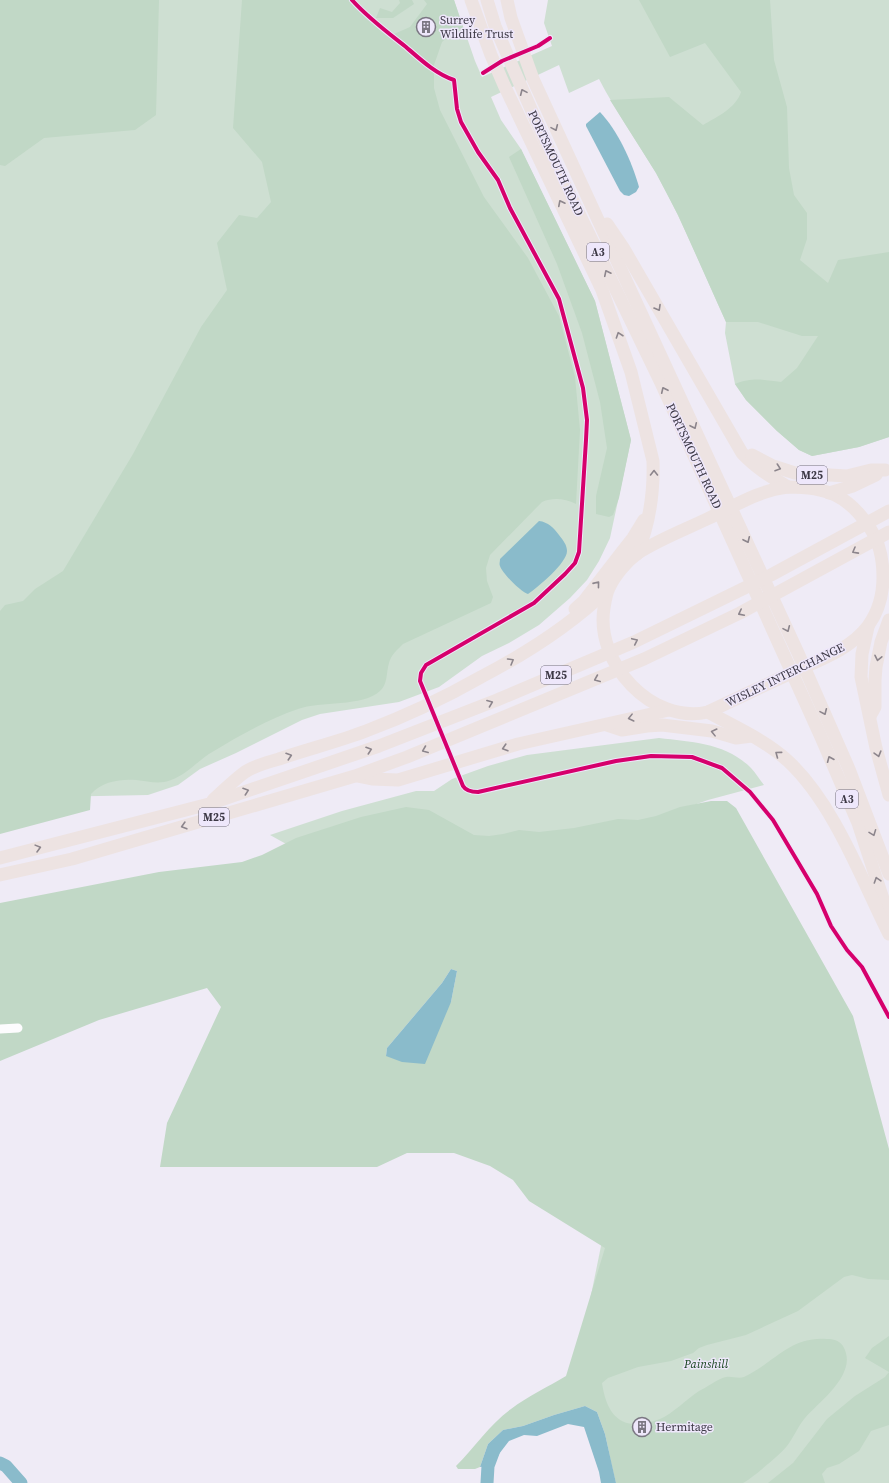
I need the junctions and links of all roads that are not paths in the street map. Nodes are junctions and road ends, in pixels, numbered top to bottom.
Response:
1 (471, 0) edge
2 (487, 0) edge
3 (507, 0) edge
4 (589, 200) junction
5 (742, 453) junction
6 (887, 469) edge
7 (788, 487) junction
8 (829, 493) junction
9 (721, 499) junction
10 (889, 511) edge
11 (650, 512) junction
12 (889, 532) edge
13 (637, 554) junction
14 (886, 585) edge
15 (609, 588) junction
16 (889, 620) edge
17 (868, 626) junction
18 (554, 634) junction
19 (803, 680) junction
20 (669, 710) junction
21 (708, 712) junction
22 (870, 716) junction
23 (607, 724) junction
24 (752, 736) junction
25 (355, 776) junction
26 (889, 795) edge
27 (209, 804) junction
28 (0, 858) edge
29 (889, 874) edge
30 (0, 875) edge
31 (889, 917) edge
32 (889, 934) edge
33 (18, 1028) dead end
34 (0, 1029) edge

11 -> 1 highway, A3
9 -> 2 highway, PORTSMOUTH ROAD / A3
3 -> 4 highway, PORTSMOUTH ROAD / A3
4 -> 5 highway, A3
4 -> 9 highway, PORTSMOUTH ROAD / A3
5 -> 6 highway, M25
5 - 7 highway, A3
6 - 8 highway, M25
7 - 8 highway, WISLEY INTERCHANGE
7 - 13 highway, WISLEY INTERCHANGE
8 - 14 highway, WISLEY INTERCHANGE
9 - 19 highway, PORTSMOUTH ROAD / A3
27 -> 10 highway, M25
11 - 13 highway, A3
18 -> 11 highway, M25
12 -> 25 highway, M25
13 - 15 highway, WISLEY INTERCHANGE
14 - 17 highway, WISLEY INTERCHANGE
15 - 18 highway
15 - 20 highway, WISLEY INTERCHANGE
16 -> 22 highway
17 - 21 highway, WISLEY INTERCHANGE
17 - 22 highway
27 -> 18 highway, M25
19 -> 29 highway, PORTSMOUTH ROAD / A3
31 -> 19 highway, PORTSMOUTH ROAD / A3
20 - 21 highway, WISLEY INTERCHANGE
20 -> 23 highway, M25
21 - 24 highway, A3
22 -> 26 highway
24 -> 23 highway, M25
23 -> 25 highway, M25
32 -> 24 highway, A3
25 -> 30 highway, M25
28 -> 27 highway, M25
33 - 34 street

